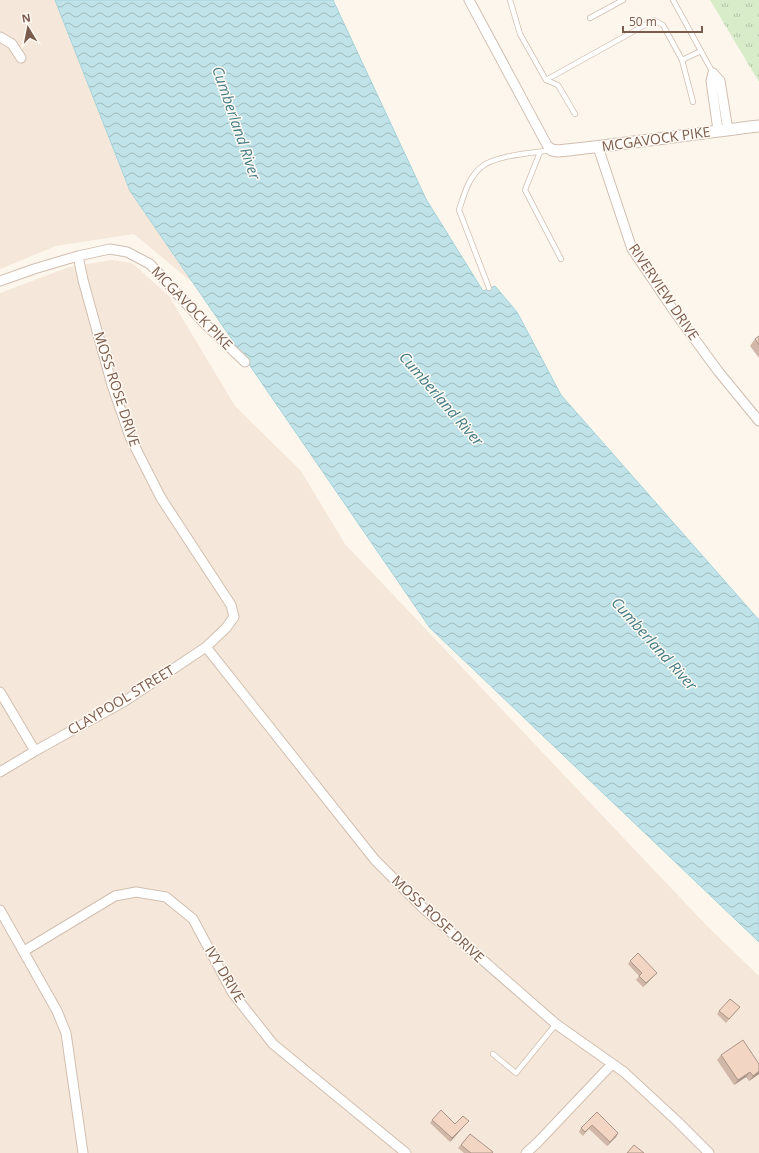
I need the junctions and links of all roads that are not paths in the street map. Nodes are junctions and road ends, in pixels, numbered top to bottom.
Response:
1 (469, 0) edge
2 (510, 0) edge
3 (623, 0) edge
4 (673, 0) edge
5 (590, 18) dead end
6 (0, 37) edge
7 (702, 51) junction
8 (21, 58) dead end
9 (682, 60) junction
10 (713, 73) joint
11 (546, 80) junction
12 (693, 102) dead end
13 (575, 114) dead end
14 (759, 126) edge
15 (723, 130) junction
16 (598, 147) junction
17 (552, 150) junction
18 (540, 152) junction
19 (78, 256) junction
20 (561, 259) dead end
21 (0, 281) edge
22 (489, 288) dead end
23 (245, 362) dead end
24 (759, 421) edge
25 (234, 617) joint
26 (206, 647) junction
27 (0, 692) edge
28 (35, 751) junction
29 (0, 772) edge
30 (0, 910) edge
31 (24, 951) junction
32 (556, 1024) junction
33 (493, 1054) dead end
34 (612, 1064) junction
35 (83, 1153) edge
36 (406, 1153) edge
37 (526, 1153) edge
38 (709, 1153) edge

1 - 17 street
2 - 11 lane
3 - 5 lane
4 - 7 lane
6 - 8 street
7 - 9 lane
7 - 10 lane
9 - 11 lane
9 - 12 lane
10 - 15 street
11 - 13 lane
14 - 15 street, MCGAVOCK PIKE
15 - 16 street, MCGAVOCK PIKE
16 - 17 street, MCGAVOCK PIKE
16 - 24 street, RIVERVIEW DRIVE
17 - 18 lane
18 - 20 lane
18 - 22 lane
19 - 21 street, MCGAVOCK PIKE
19 - 23 street, MCGAVOCK PIKE
19 - 25 street, MOSS ROSE DRIVE
25 - 26 street, CLAYPOOL STREET
26 - 28 street, CLAYPOOL STREET
26 - 32 street, MOSS ROSE DRIVE
27 - 28 street
28 - 29 street, CLAYPOOL STREET
30 - 31 street
31 - 35 street
31 - 36 street, IVY DRIVE
32 - 33 lane
32 - 34 street, MOSS ROSE DRIVE
34 - 37 street
34 - 38 street, MOSS ROSE DRIVE

